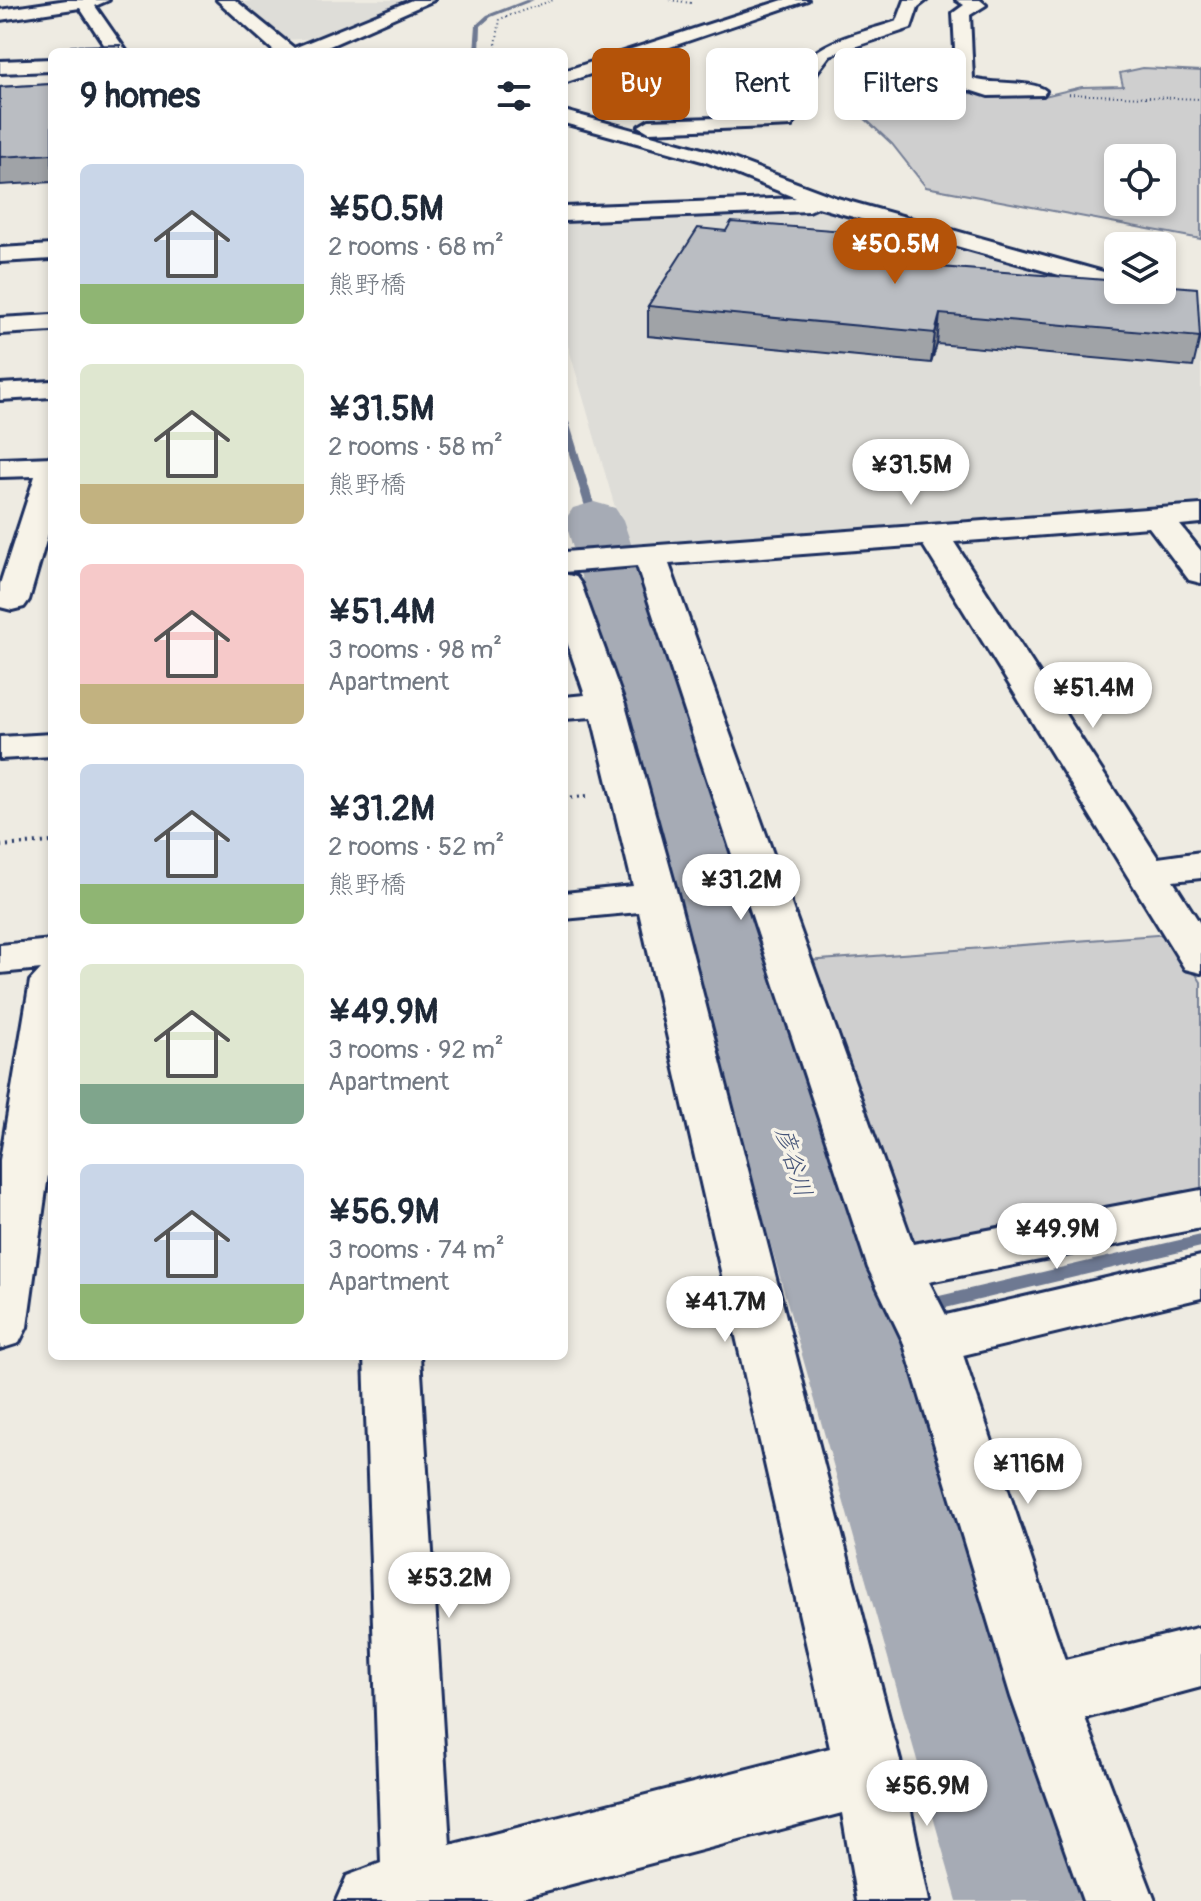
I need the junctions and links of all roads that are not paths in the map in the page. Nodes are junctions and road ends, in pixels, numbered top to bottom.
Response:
1 (225, 0) edge
2 (426, 0) edge
3 (800, 0) edge
4 (919, 0) edge
5 (964, 0) edge
6 (93, 1) edge
7 (0, 15) edge
8 (116, 48) edge
9 (281, 48) edge
10 (310, 48) edge
11 (48, 65) edge
12 (0, 67) edge
13 (568, 76) edge
14 (1036, 91) road end
15 (568, 118) edge
16 (618, 131) junction
17 (829, 203) junction
18 (568, 214) edge
19 (48, 252) edge
20 (0, 255) edge
21 (1104, 280) edge
22 (48, 323) edge
23 (0, 326) edge
24 (48, 389) edge
25 (0, 392) edge
26 (48, 467) edge
27 (0, 468) edge
28 (48, 479) edge
29 (1201, 514) edge
30 (1157, 517) junction
31 (933, 534) junction
32 (638, 556) junction
33 (568, 569) edge
34 (1201, 573) edge
35 (48, 597) edge
36 (6, 600) edge
37 (607, 705) junction
38 (568, 708) edge
39 (48, 745) edge
40 (0, 748) edge
41 (1201, 865) edge
42 (1145, 872) junction
43 (657, 897) junction
44 (568, 906) edge
45 (48, 954) edge
46 (0, 959) edge
47 (1201, 959) edge
48 (48, 1008) edge
49 (1201, 1209) edge
50 (895, 1268) junction
51 (1201, 1277) edge
52 (0, 1327) edge
53 (931, 1341) junction
54 (392, 1360) edge
55 (1201, 1657) edge
56 (1044, 1697) junction
57 (869, 1772) junction
58 (395, 1895) edge
59 (893, 1901) edge
60 (1119, 1901) edge

1 - 9 street
2 - 10 street
3 - 13 street
4 - 16 street
5 - 14 street
6 - 7 street
6 - 8 street
11 - 12 street
15 - 16 street
16 - 17 street
17 - 18 street
17 - 21 street
19 - 20 street
22 - 23 street
24 - 25 street
26 - 27 street
28 - 36 street
29 - 30 street
30 - 31 street
30 - 34 street
31 - 32 street
31 - 42 street
32 - 33 street
32 - 50 street
33 - 37 street
35 - 36 street
37 - 38 street
37 - 43 street
39 - 40 street
41 - 42 street
42 - 47 street
43 - 44 street
43 - 57 street
45 - 46 street
48 - 52 street
49 - 50 street
50 - 53 street
51 - 53 street
53 - 56 street
54 - 58 street
55 - 56 street
56 - 60 street
57 - 58 street
57 - 59 street

